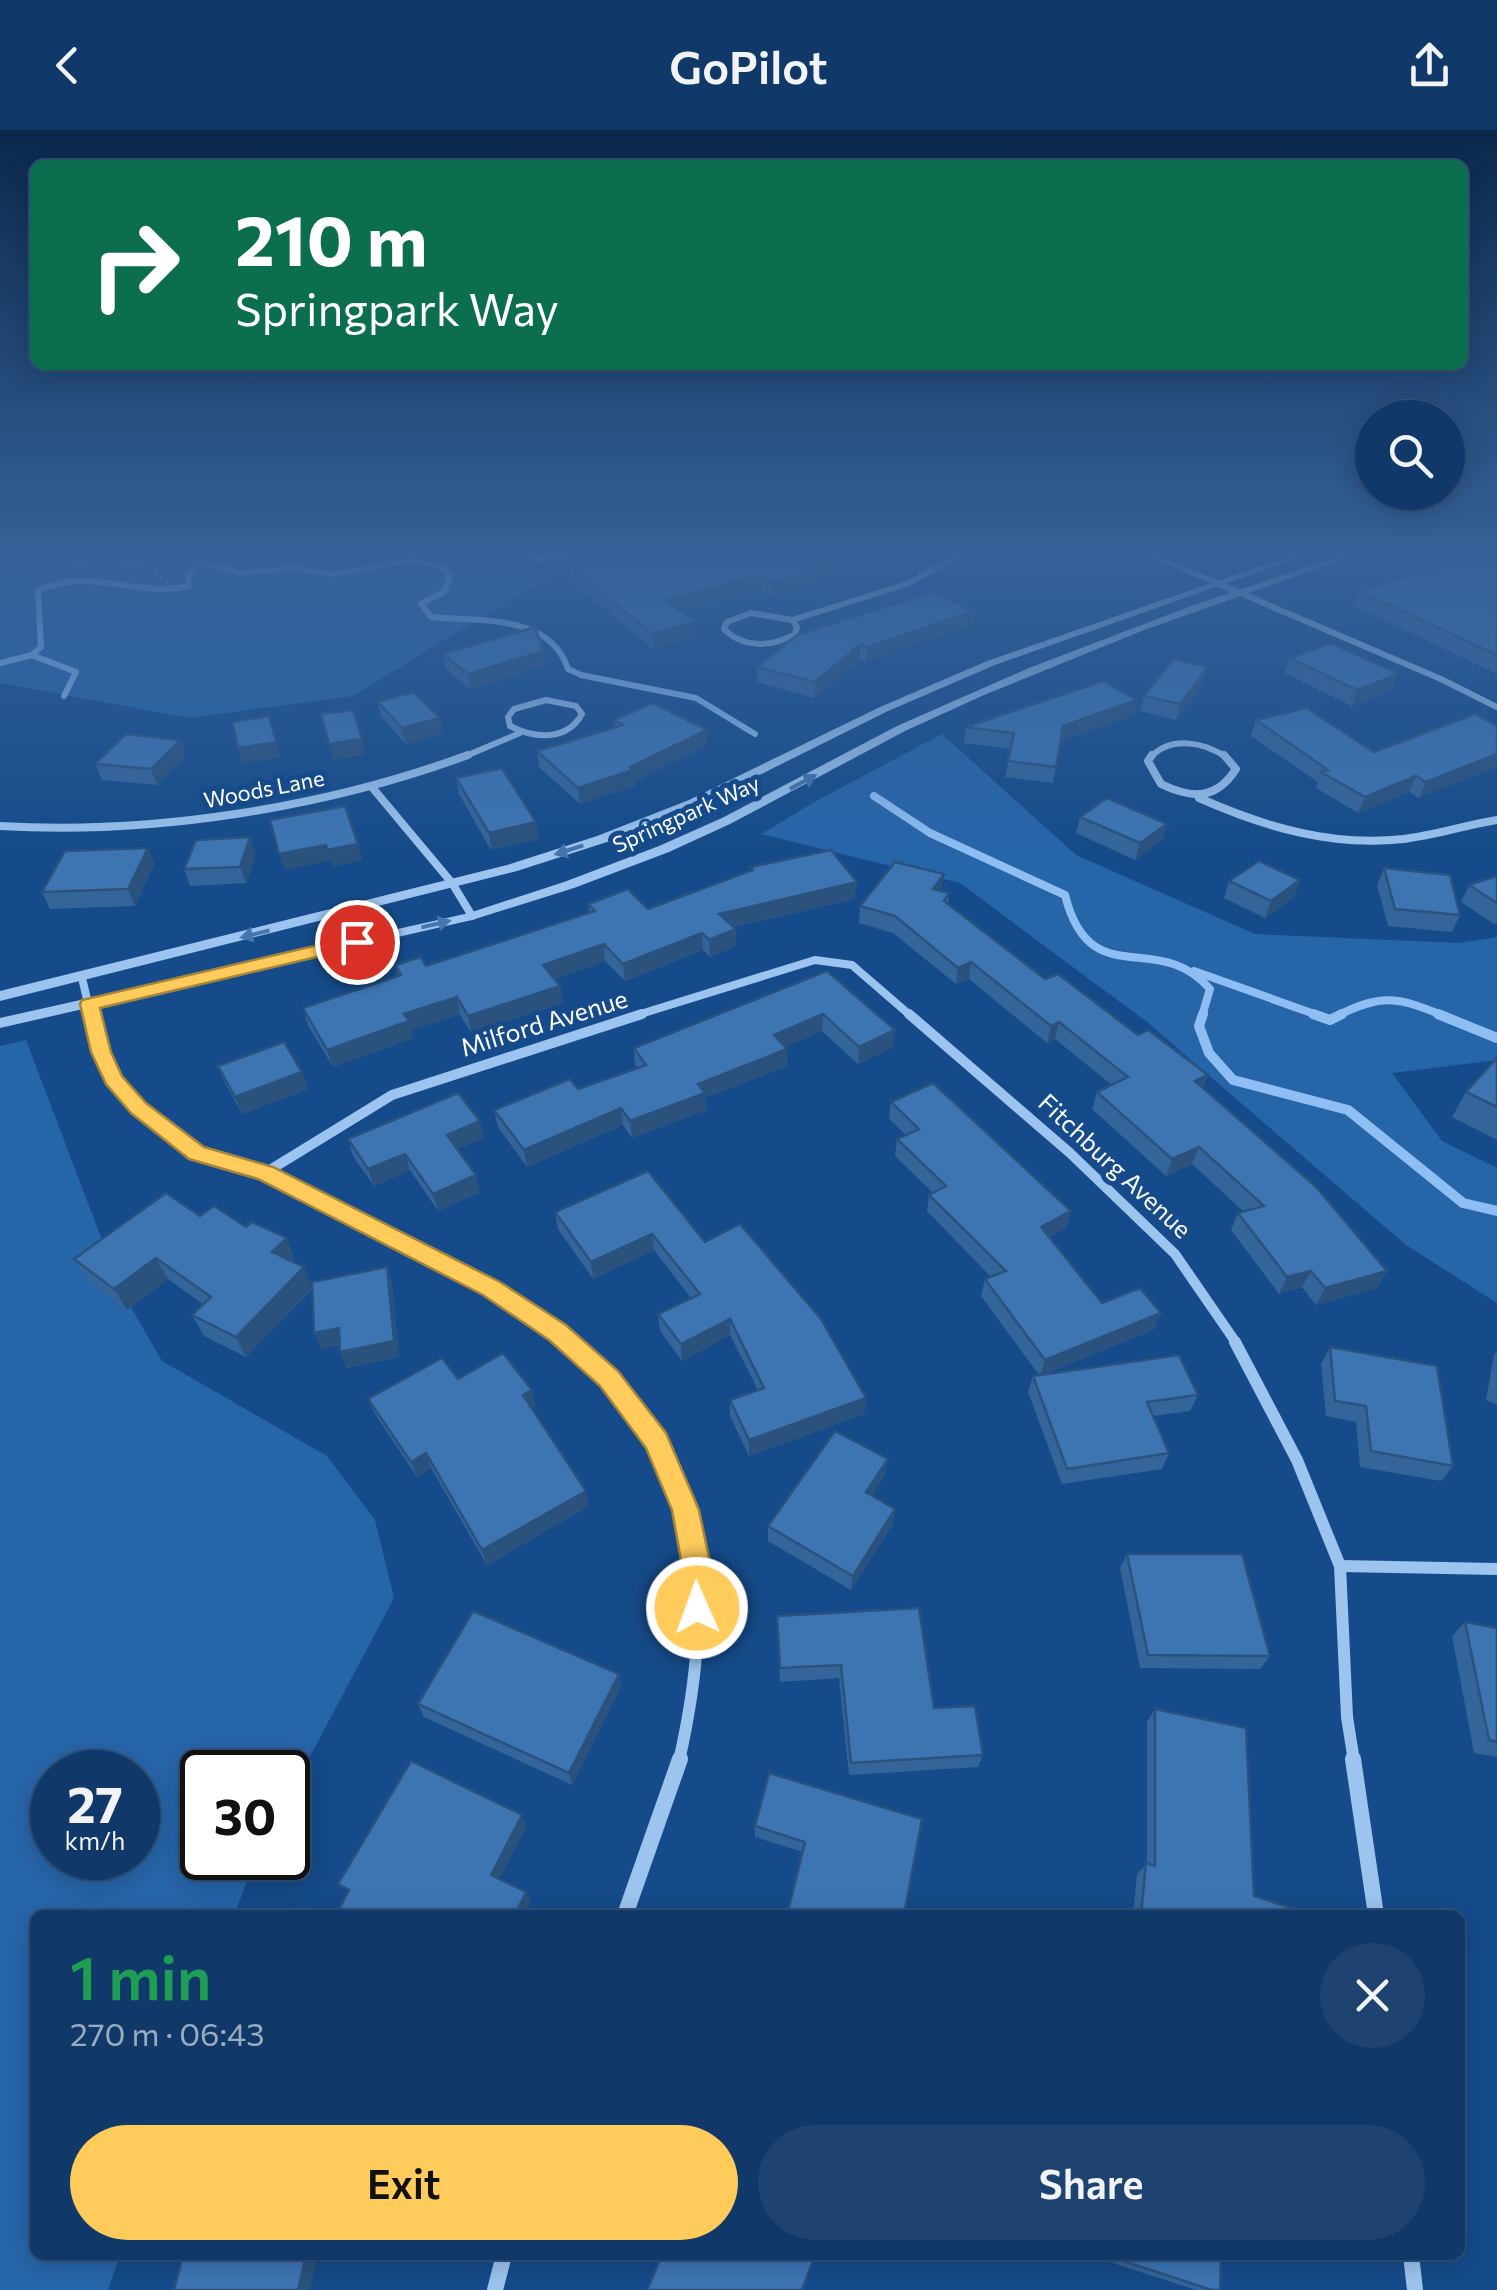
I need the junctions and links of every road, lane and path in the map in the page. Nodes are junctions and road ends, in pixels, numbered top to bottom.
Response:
1 (1017, 654) edge
2 (1077, 654) edge
3 (1384, 654) edge
4 (1497, 707) edge
5 (520, 732) junction
6 (371, 786) junction
7 (1200, 798) junction
8 (1497, 820) edge
9 (0, 826) edge
10 (452, 884) junction
11 (472, 916) junction
12 (852, 965) joint
13 (82, 978) junction
14 (0, 996) edge
15 (89, 1004) junction
16 (0, 1023) edge
17 (265, 1173) junction
18 (1340, 1566) junction
19 (1497, 1569) edge
20 (627, 1910) edge
21 (1375, 1910) edge
22 (503, 2260) edge
23 (1412, 2260) edge
24 (495, 2290) edge
25 (1415, 2290) edge

1 -> 10 street, Springpark Way
11 -> 2 street, Springpark Way
3 - 4 street
5 - 5 street
5 - 6 street, Woods Lane
6 - 9 street, Woods Lane
6 - 10 street
7 - 7 street
7 - 8 street
10 - 11 street
10 -> 13 street, Springpark Way
15 -> 11 street, Springpark Way
12 - 17 street, Milford Avenue
12 - 18 street, Fitchburg Avenue
13 - 14 street, Springpark Way
13 - 15 street
15 - 16 street, Springpark Way
15 - 17 street
17 - 20 street
18 - 19 street
18 - 21 street, Fitchburg Avenue
22 - 24 street
23 - 25 street

